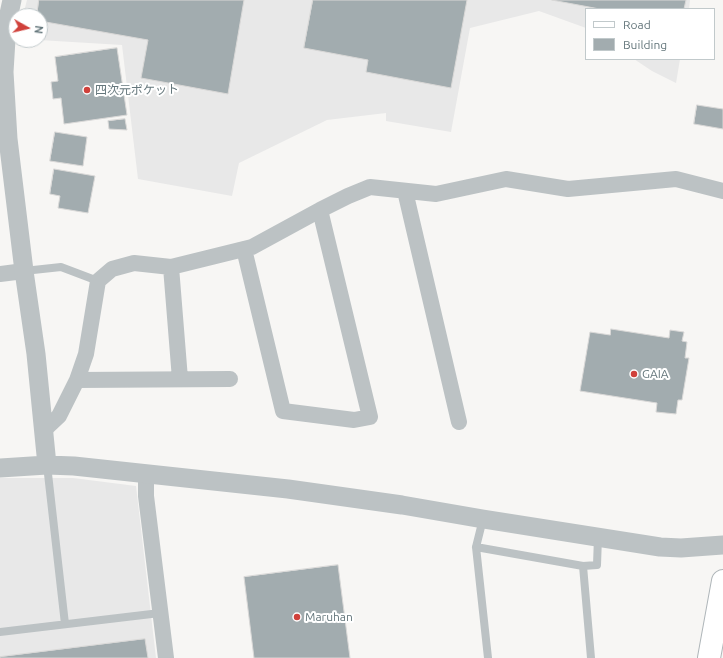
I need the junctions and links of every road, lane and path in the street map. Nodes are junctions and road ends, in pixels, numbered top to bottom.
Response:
1 (12, 0) edge
2 (405, 191) junction
3 (723, 191) edge
4 (320, 210) junction
5 (244, 249) junction
6 (170, 267) junction
7 (24, 271) junction
8 (0, 274) edge
9 (98, 280) junction
10 (180, 379) junction
11 (230, 379) dead end
12 (77, 380) junction
13 (460, 422) dead end
14 (43, 431) junction
15 (47, 465) junction
16 (0, 468) edge
17 (146, 474) junction
18 (482, 519) junction
19 (598, 537) junction
20 (723, 545) edge
21 (476, 547) junction
22 (583, 566) junction
23 (723, 581) edge
24 (160, 613) junction
25 (65, 624) junction
26 (0, 632) edge
27 (715, 645) edge
28 (166, 658) edge
29 (488, 658) edge
30 (591, 658) edge

1 - 7 street
2 - 3 street
2 - 4 street
2 - 13 street
4 - 5 street
4 - 5 street
5 - 6 street
6 - 9 street
6 - 10 street
7 - 8 street
7 - 9 lane
7 - 14 street
9 - 12 street
10 - 11 street
10 - 12 street
12 - 14 street
14 - 15 street
15 - 16 street
15 - 17 street
15 - 25 lane
17 - 18 street
17 - 24 street
18 - 19 street
18 - 21 lane
19 - 20 street
19 - 22 lane
21 - 22 lane
21 - 29 lane
22 - 30 lane
23 - 27 main road
24 - 25 lane
24 - 28 street
25 - 26 lane

